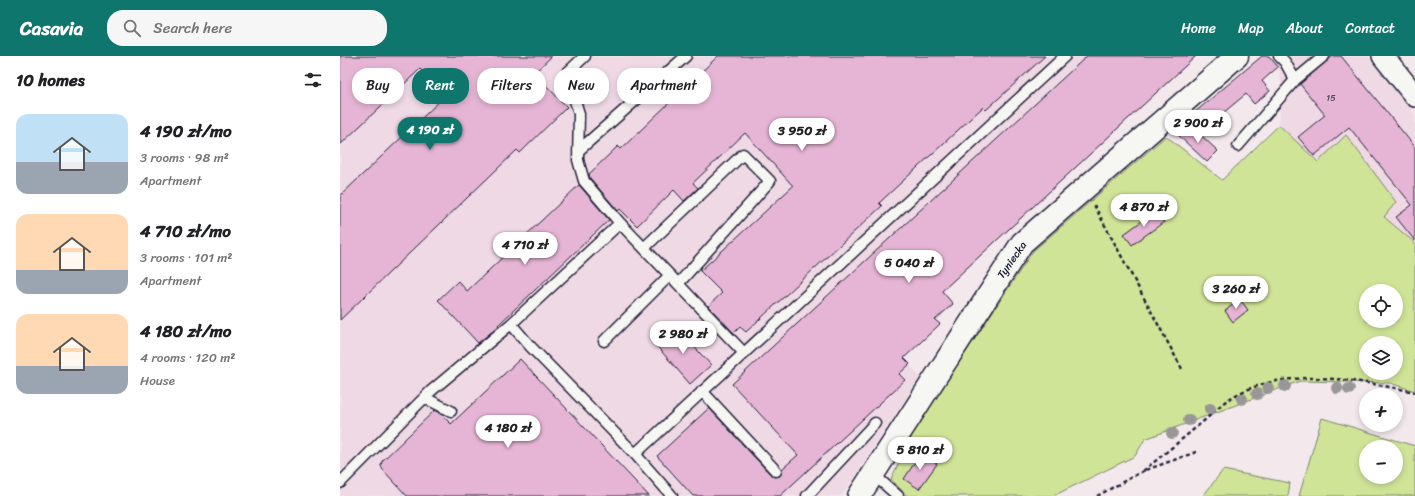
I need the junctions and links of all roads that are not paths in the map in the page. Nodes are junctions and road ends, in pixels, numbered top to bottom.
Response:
1 (585, 56) edge
2 (686, 56) edge
3 (1065, 56) edge
4 (1279, 56) edge
5 (1324, 56) edge
6 (1383, 56) edge
7 (1235, 57) edge
8 (1295, 80) junction
9 (1415, 96) edge
10 (1238, 146) dead end
11 (578, 151) junction
12 (620, 223) junction
13 (644, 248) junction
14 (670, 275) junction
15 (678, 284) junction
16 (511, 324) junction
17 (604, 341) dead end
18 (744, 353) junction
19 (702, 392) junction
20 (425, 398) junction
21 (451, 411) dead end
22 (875, 423) dead end
23 (634, 454) junction
24 (776, 471) dead end
25 (873, 474) junction
26 (340, 483) edge
27 (672, 496) edge
28 (807, 496) edge
29 (859, 496) edge
30 (898, 496) edge

1 - 11 lane
2 - 11 lane
3 - 18 lane
4 - 8 lane
5 - 8 lane
6 - 9 street
7 - 25 street, Tyniecka
8 - 10 lane
11 - 12 lane
12 - 13 lane
12 - 16 lane
13 - 14 lane
13 - 15 lane
14 - 15 lane
14 - 17 lane
15 - 18 lane
16 - 20 lane
16 - 23 lane
18 - 19 lane
19 - 23 lane
19 - 24 lane
20 - 21 lane
20 - 26 lane
22 - 28 lane
23 - 27 lane
25 - 29 street, Tyniecka
25 - 30 lane

